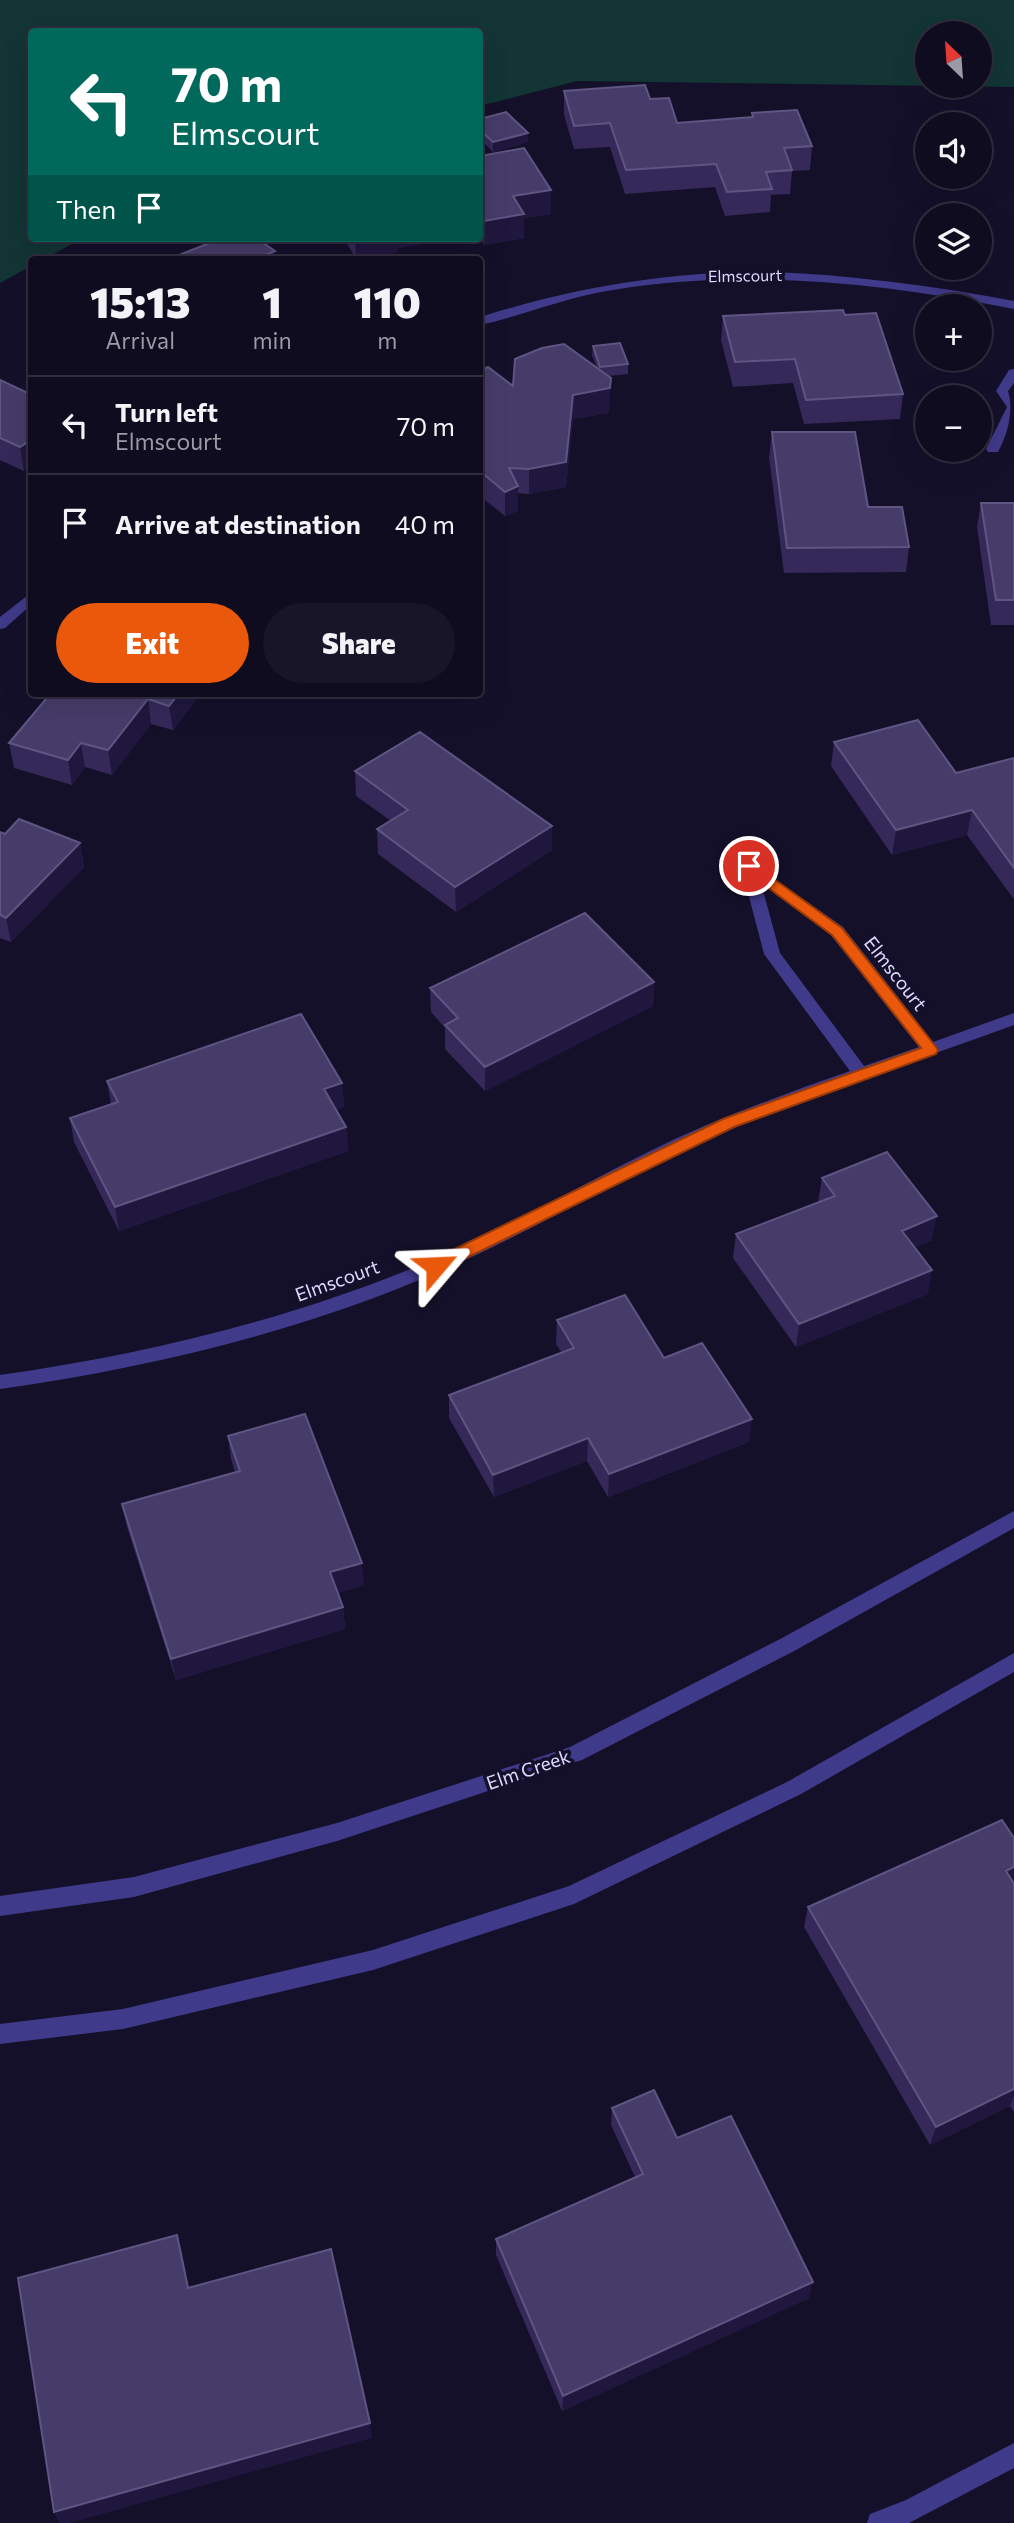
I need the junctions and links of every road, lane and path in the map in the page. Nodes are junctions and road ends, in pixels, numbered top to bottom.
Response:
1 (1014, 305) edge
2 (483, 320) edge
3 (1014, 373) edge
4 (1014, 407) edge
5 (993, 449) dead end
6 (28, 600) edge
7 (0, 625) edge
8 (1014, 1019) edge
9 (930, 1050) junction
10 (861, 1074) junction
11 (0, 1382) edge
12 (1014, 1519) edge
13 (1014, 1662) edge
14 (0, 1906) edge
15 (0, 2034) edge
16 (1014, 2455) edge
17 (879, 2523) edge

1 - 2 street, Elmscourt
3 - 4 street
4 - 5 street
6 - 7 street
8 - 9 street, Elmscourt
9 - 10 street, Elmscourt
9 - 10 street, Elmscourt
10 - 11 street, Elmscourt
12 - 14 street, Elm Creek
13 - 15 street
16 - 17 street

